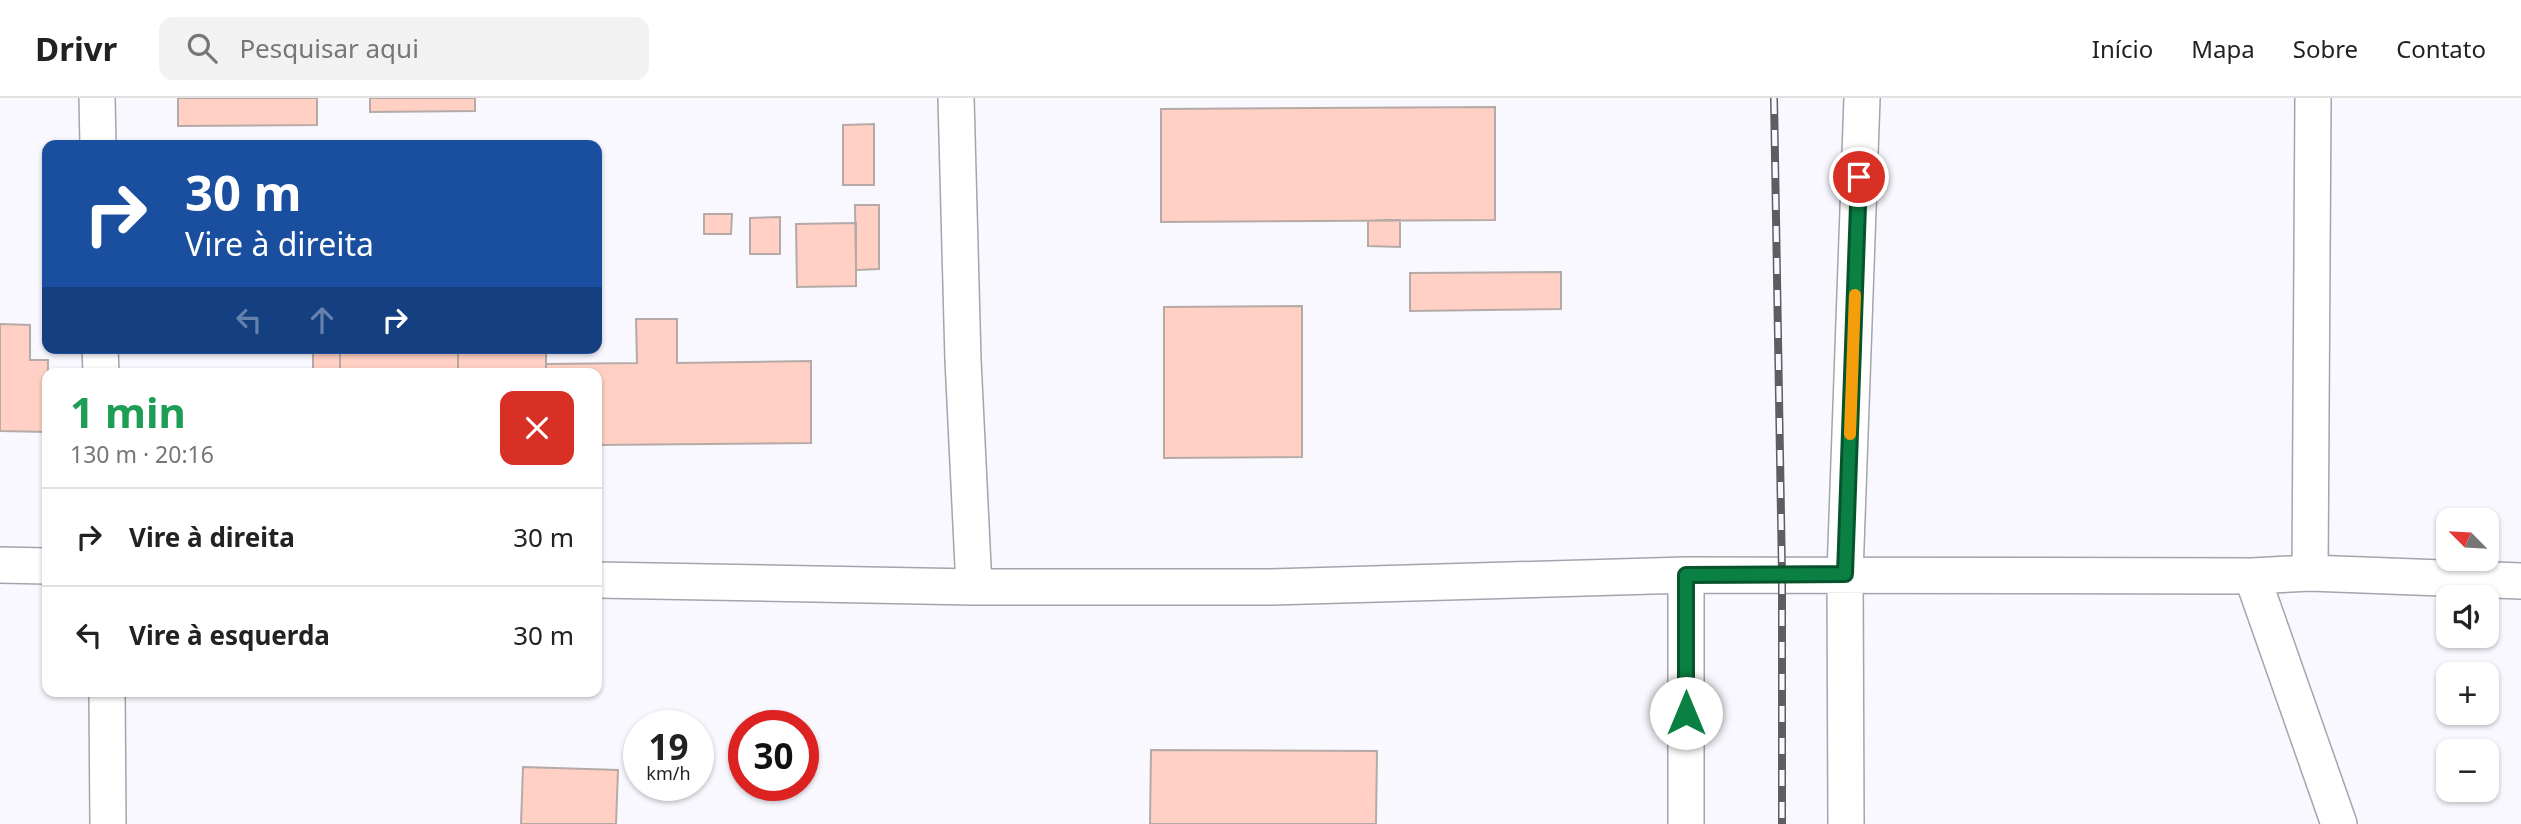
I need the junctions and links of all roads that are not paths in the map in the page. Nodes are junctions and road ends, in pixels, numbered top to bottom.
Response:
1 (97, 98) edge
2 (956, 98) edge
3 (1862, 98) edge
4 (2313, 98) edge
5 (98, 140) edge
6 (0, 565) edge
7 (42, 566) edge
8 (2309, 573) junction
9 (1845, 574) junction
10 (1686, 575) junction
11 (2252, 576) junction
12 (602, 580) edge
13 (2521, 580) edge
14 (974, 587) junction
15 (107, 697) edge
16 (108, 824) edge
17 (1686, 824) edge
18 (1846, 824) edge
19 (2339, 824) edge

1 - 5 street
2 - 14 street
3 - 9 street
4 - 8 street
6 - 7 street
8 - 11 street
8 - 13 street
9 - 10 street
9 - 11 street
9 - 18 street
10 - 14 street
10 - 17 street
11 - 19 street
12 - 14 street
15 - 16 street

